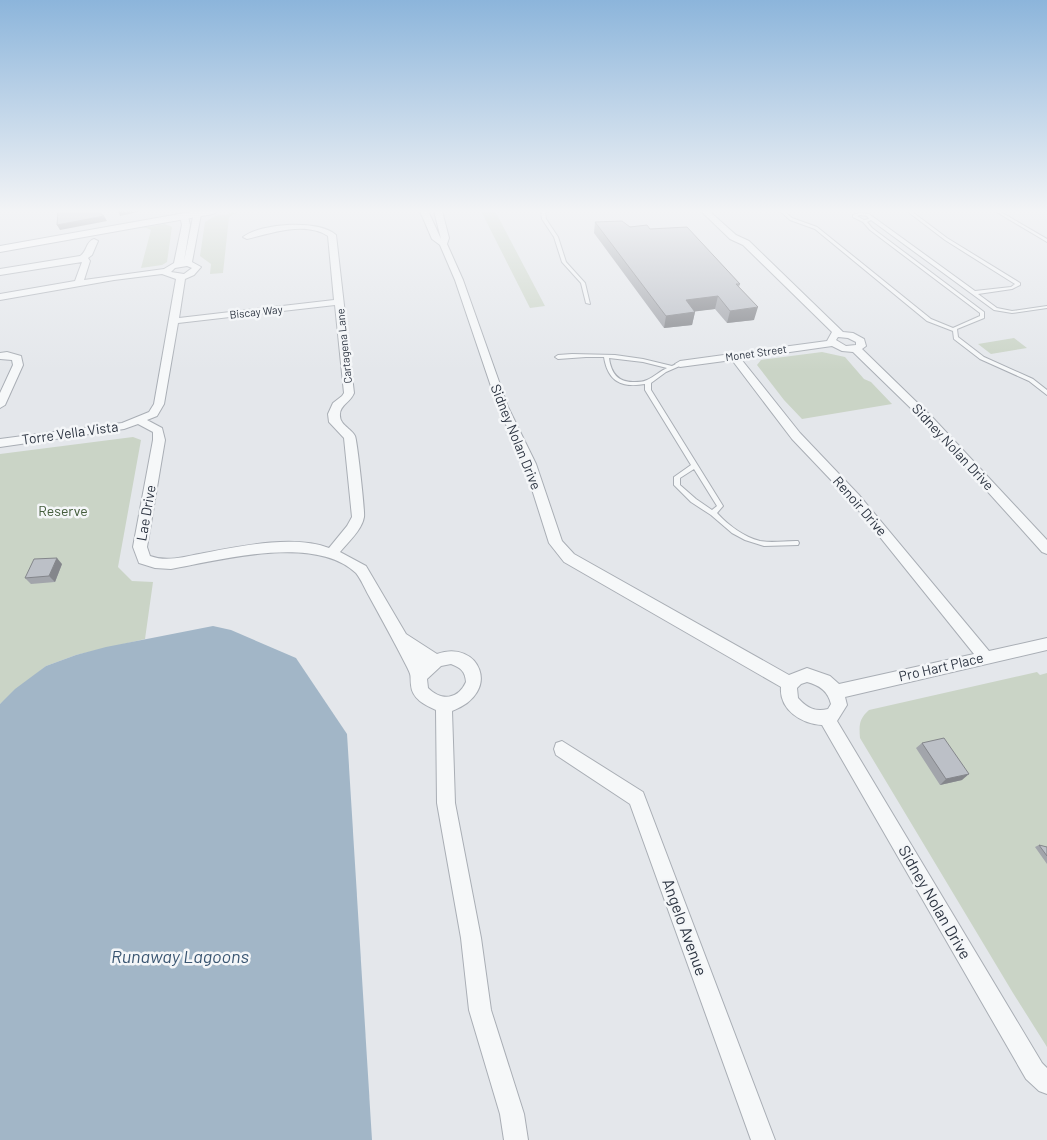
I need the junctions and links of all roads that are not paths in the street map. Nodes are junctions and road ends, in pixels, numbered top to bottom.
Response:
1 (46, 264) edge
2 (85, 264) edge
3 (178, 264) edge
4 (192, 264) edge
5 (335, 264) edge
6 (452, 264) edge
7 (566, 264) edge
8 (768, 264) edge
9 (860, 264) edge
10 (918, 264) edge
11 (934, 264) edge
12 (986, 264) edge
13 (166, 271) junction
14 (0, 272) edge
15 (181, 277) junction
16 (79, 282) junction
17 (973, 293) junction
18 (0, 297) edge
19 (339, 302) junction
20 (588, 303) dead end
21 (1047, 307) edge
22 (174, 321) junction
23 (954, 330) junction
24 (840, 334) junction
25 (832, 343) junction
26 (856, 349) junction
27 (0, 356) edge
28 (558, 356) dead end
29 (606, 356) junction
30 (734, 356) junction
31 (676, 366) junction
32 (648, 382) junction
33 (1047, 393) edge
34 (0, 404) edge
35 (140, 421) junction
36 (0, 443) edge
37 (694, 466) junction
38 (714, 513) junction
39 (796, 543) dead end
40 (1047, 549) edge
41 (331, 554) junction
42 (400, 637) junction
43 (1047, 644) edge
44 (985, 657) junction
45 (434, 661) junction
46 (420, 677) junction
47 (790, 684) junction
48 (836, 692) junction
49 (444, 705) junction
50 (827, 718) junction
51 (562, 749) dead end
52 (1047, 1083) edge
53 (516, 1140) edge
54 (763, 1140) edge

1 - 14 street
2 - 16 street
3 - 13 street
4 - 15 street
5 - 19 street, Cartagena Lane
6 - 47 street, Sidney Nolan Drive
7 - 20 lane
8 - 24 street
9 - 23 lane
10 - 23 lane
11 - 17 lane
12 - 17 lane
13 - 15 street
13 - 16 street
15 - 22 street
16 - 18 street
17 - 21 lane
19 - 22 street, Biscay Way
19 - 41 street, Cartagena Lane
22 - 35 street
23 - 33 lane
24 - 25 street
24 - 26 street
25 - 26 street
25 - 30 street, Monet Street
26 - 40 street, Sidney Nolan Drive
27 - 34 street
28 - 29 lane
29 - 31 lane
29 - 32 lane
30 - 31 street, Monet Street
30 - 44 street, Renoir Drive
31 - 32 lane
32 - 37 lane
35 - 36 street, Torre Vella Vista
35 - 41 street, Lae Drive
37 - 38 lane
37 - 38 lane
38 - 39 lane
41 - 42 street, Lae Drive
42 - 45 street, Lae Drive
42 - 46 street, Lae Drive
43 - 44 street, Pro Hart Place
44 - 48 street, Pro Hart Place
45 - 46 street
45 - 49 street
46 - 49 street
47 - 48 street
47 - 50 street
48 - 50 street
49 - 53 street
50 - 52 street, Sidney Nolan Drive
51 - 54 street, Angelo Avenue

